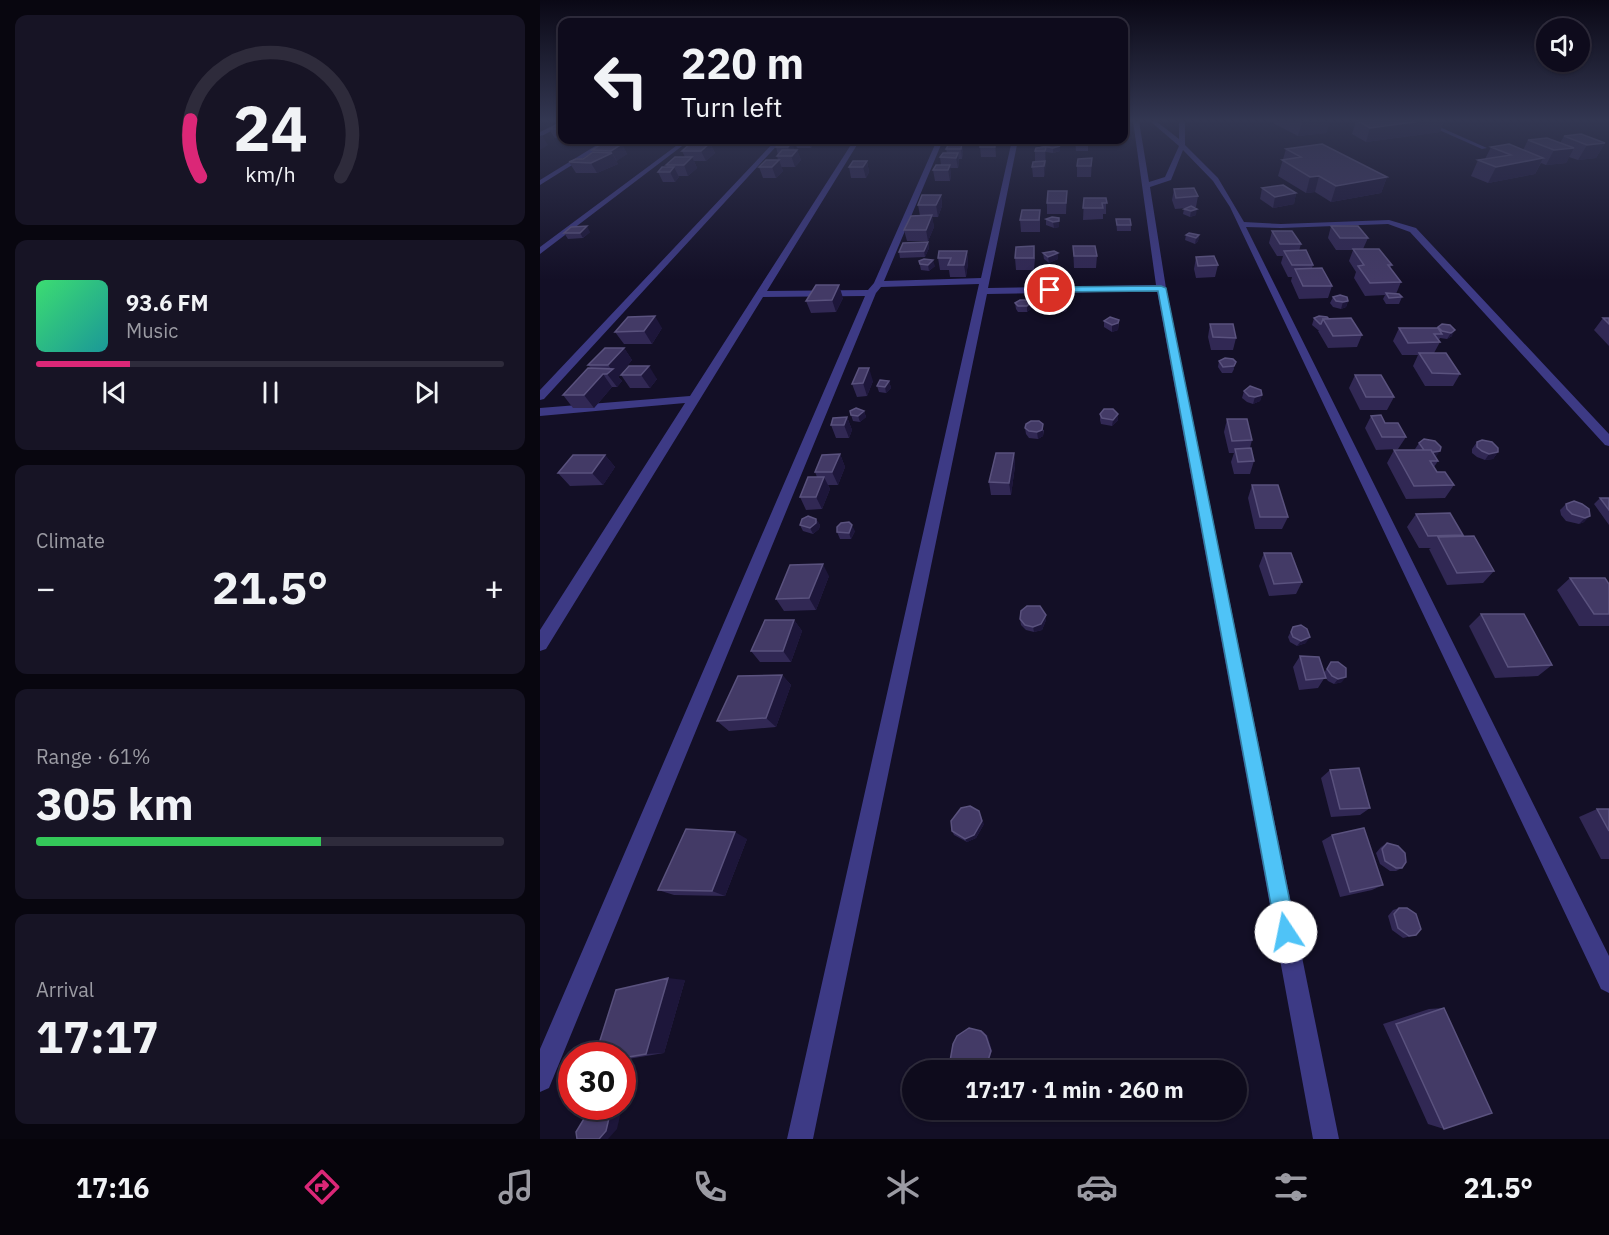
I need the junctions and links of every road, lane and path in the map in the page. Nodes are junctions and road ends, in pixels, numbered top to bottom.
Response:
1 (554, 174) edge
2 (642, 174) edge
3 (747, 174) edge
4 (835, 174) edge
5 (925, 174) edge
6 (1008, 174) edge
7 (1144, 174) edge
8 (1170, 174) edge
9 (1212, 174) edge
10 (540, 183) edge
11 (1146, 186) junction
12 (1240, 224) junction
13 (540, 251) edge
14 (983, 286) junction
15 (1161, 288) junction
16 (874, 289) junction
17 (760, 294) junction
18 (540, 397) edge
19 (694, 399) junction
20 (540, 412) edge
21 (1609, 442) edge
22 (540, 644) edge
23 (1609, 981) edge
24 (540, 1079) edge
25 (800, 1139) edge
26 (1326, 1139) edge

1 - 10 street
2 - 13 street
3 - 18 street
4 - 17 street
5 - 16 street
6 - 14 street
7 - 11 street
8 - 11 street
9 - 12 street
11 - 15 street
12 - 21 street
12 - 23 street
14 - 15 street
14 - 16 street
14 - 25 street
15 - 26 street
16 - 17 street
16 - 24 street
17 - 19 street
19 - 20 street
19 - 22 street

